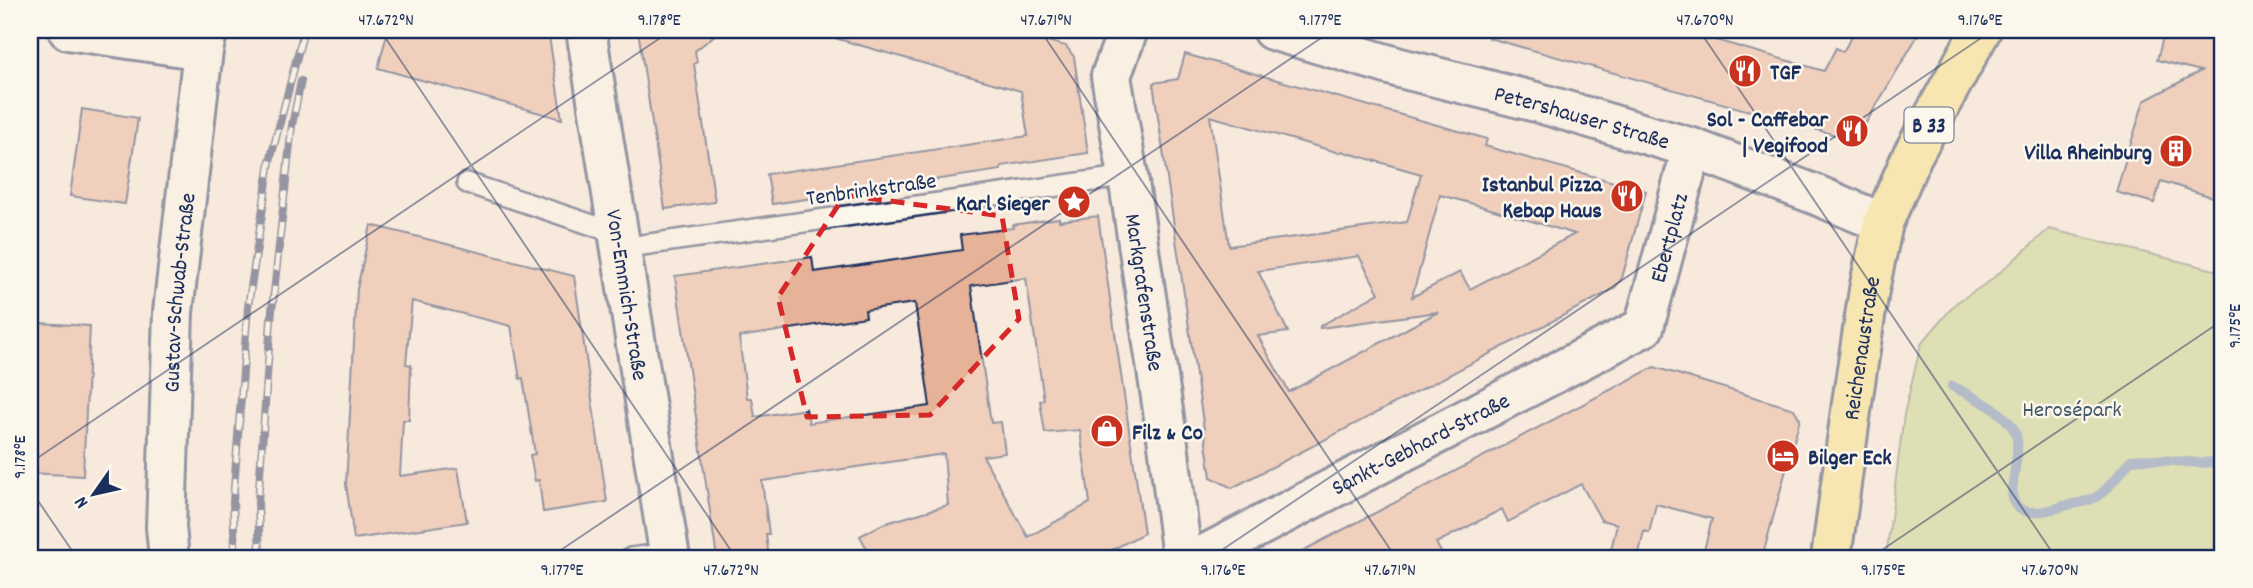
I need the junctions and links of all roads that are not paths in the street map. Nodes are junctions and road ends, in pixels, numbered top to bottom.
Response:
1 (68, 30) edge
2 (586, 30) edge
3 (1128, 30) edge
4 (1272, 30) edge
5 (1981, 30) edge
6 (206, 40) edge
7 (1692, 148) junction
8 (1128, 176) junction
9 (467, 183) dead end
10 (1883, 223) junction
11 (620, 241) junction
12 (1644, 327) joint
13 (670, 556) edge
14 (169, 558) edge
15 (631, 558) edge
16 (1182, 558) edge
17 (1198, 558) edge
18 (1831, 558) edge

1 - 6 street
2 - 11 street, Von-Emmich-Straße
3 - 8 street, Markgrafenstraße
4 - 7 street, Petershauser Straße
5 - 10 main road, B 33
6 - 14 street, Gustav-Schwab-Straße
7 - 10 street, Petershauser Straße
7 - 12 street, Ebertplatz
8 - 11 lane, Tenbrinkstraße
8 - 16 street, Markgrafenstraße
9 - 11 lane
10 - 18 main road, Reichenaustraße / B 33
11 - 13 street, Von-Emmich-Straße
12 - 17 street, Sankt-Gebhard-Straße
13 - 15 lane

